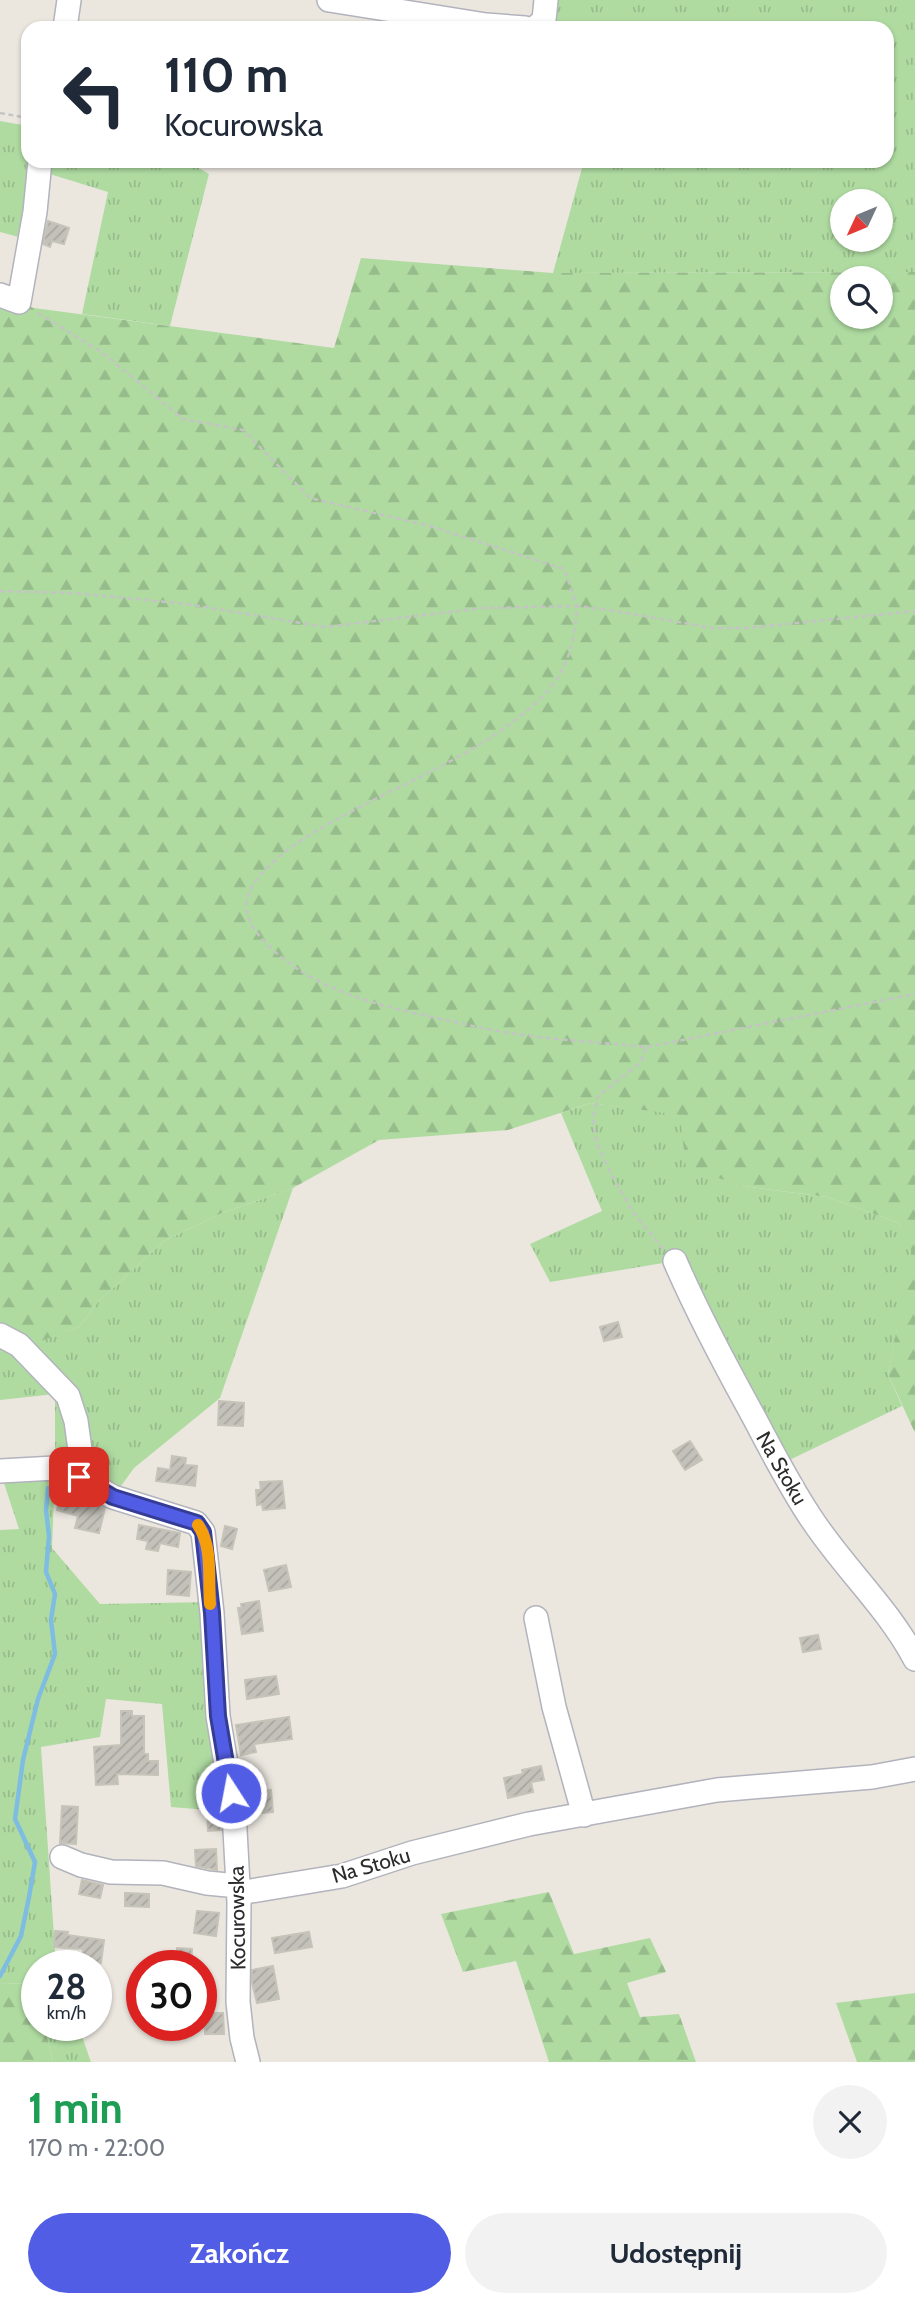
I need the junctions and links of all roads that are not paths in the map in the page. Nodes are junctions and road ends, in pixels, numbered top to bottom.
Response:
1 (69, 0) edge
2 (330, 0) edge
3 (546, 0) edge
4 (66, 21) edge
5 (461, 21) edge
6 (543, 21) edge
7 (39, 168) edge
8 (9, 299) edge
9 (675, 1261) road end
10 (0, 1335) edge
11 (0, 1471) edge
12 (79, 1477) junction
13 (536, 1618) dead end
14 (915, 1659) edge
15 (915, 1769) edge
16 (584, 1815) junction
17 (62, 1857) dead end
18 (238, 1889) junction
19 (248, 2062) edge

1 - 4 street
2 - 5 street
3 - 6 street
7 - 8 street
9 - 14 street, Na Stoku
10 - 12 street
11 - 12 street, Kocurowska
12 - 18 street, Kocurowska
13 - 16 street
15 - 16 street, Na Stoku
16 - 18 street, Na Stoku
17 - 18 street, Na Stoku
18 - 19 street, Kocurowska

